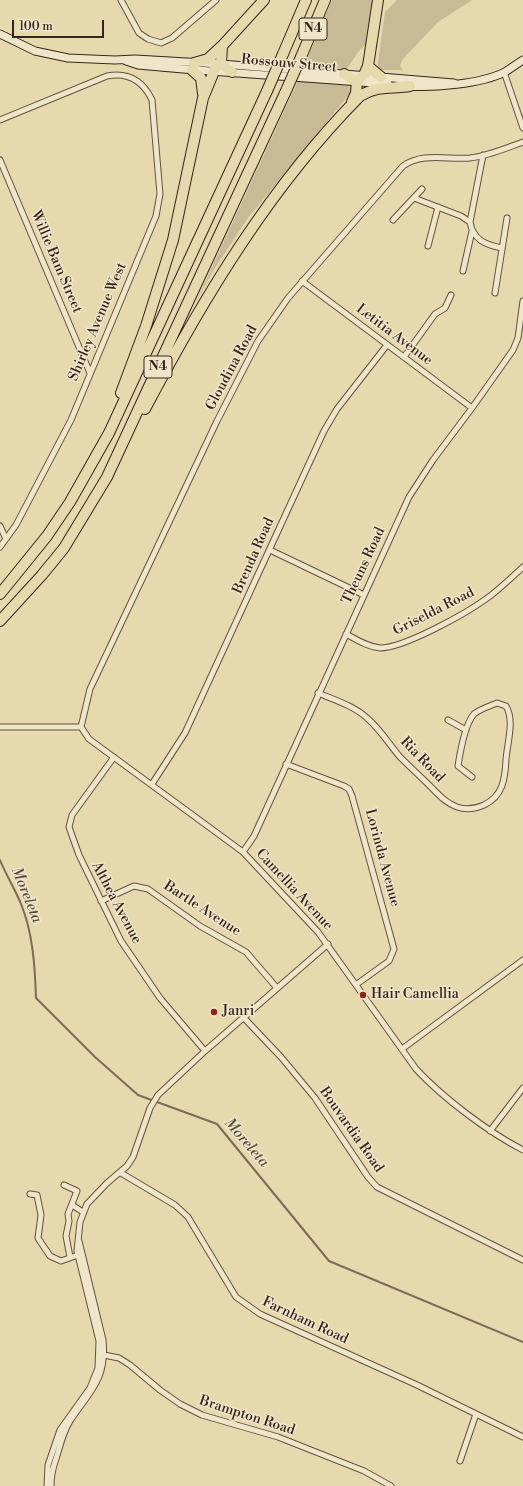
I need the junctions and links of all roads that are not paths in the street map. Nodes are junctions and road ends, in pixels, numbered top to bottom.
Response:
1 (121, 0) edge
2 (216, 0) edge
3 (264, 0) edge
4 (306, 0) edge
5 (325, 0) edge
6 (378, 0) edge
7 (0, 29) edge
8 (2, 35) edge
9 (222, 46) junction
10 (523, 60) edge
11 (193, 66) junction
12 (217, 66) junction
13 (232, 72) joint
14 (504, 72) junction
15 (344, 74) joint
16 (363, 74) junction
17 (381, 77) joint
18 (454, 83) junction
19 (410, 86) junction
20 (203, 98) junction
21 (349, 107) junction
22 (0, 120) edge
23 (523, 126) edge
24 (523, 142) edge
25 (483, 155) junction
26 (0, 160) edge
27 (422, 189) dead end
28 (414, 198) junction
29 (438, 207) junction
30 (507, 218) dead end
31 (393, 220) dead end
32 (470, 222) junction
33 (472, 231) junction
34 (428, 246) dead end
35 (502, 248) junction
36 (463, 271) dead end
37 (302, 281) junction
38 (495, 293) dead end
39 (451, 296) dead end
40 (523, 301) edge
41 (387, 345) junction
42 (404, 357) junction
43 (90, 373) junction
44 (472, 408) junction
45 (108, 433) junction
46 (107, 477) junction
47 (0, 526) edge
48 (6, 539) junction
49 (0, 547) edge
50 (270, 550) junction
51 (523, 567) edge
52 (0, 594) edge
53 (364, 595) junction
54 (0, 621) edge
55 (346, 634) junction
56 (318, 693) junction
57 (448, 720) dead end
58 (0, 726) edge
59 (81, 727) junction
60 (466, 730) junction
61 (114, 757) junction
62 (286, 764) junction
63 (472, 777) dead end
64 (152, 784) junction
65 (243, 852) junction
66 (101, 901) junction
67 (328, 944) junction
68 (523, 960) edge
69 (357, 984) junction
70 (277, 988) junction
71 (244, 1018) junction
72 (402, 1049) junction
73 (205, 1051) junction
74 (523, 1088) edge
75 (490, 1131) junction
76 (523, 1150) edge
77 (121, 1173) junction
78 (64, 1185) dead end
79 (30, 1194) dead end
80 (72, 1205) junction
81 (83, 1212) junction
82 (78, 1238) junction
83 (78, 1255) junction
84 (70, 1257) junction
85 (523, 1260) edge
86 (102, 1354) junction
87 (476, 1414) junction
88 (523, 1436) edge
89 (460, 1462) dead end
90 (47, 1486) edge
91 (51, 1486) edge
92 (391, 1486) edge

1 - 2 street
3 - 9 highway
4 - 45 highway, N4, bridge
5 - 46 highway, N4, bridge
6 - 16 highway
7 - 8 main road
8 - 11 main road, Rossouw Street
9 - 11 highway
9 - 12 highway
10 - 14 main road, Rossouw Street
11 - 12 main road, Rossouw Street
11 - 20 highway
12 - 13 highway
12 - 15 main road, Rossouw Street
12 - 20 highway
13 - 16 main road, Rossouw Street
14 - 18 main road, Rossouw Street
14 - 23 street
15 - 16 highway
16 - 17 highway
16 - 19 main road, Rossouw Street
16 - 21 highway
17 - 18 main road, Rossouw Street
18 - 19 main road, Rossouw Street
19 - 21 highway
20 - 45 highway
21 - 46 highway
22 - 43 street, Shirley Avenue West
24 - 25 street, Gloudina Road
25 - 32 street
25 - 37 street, Gloudina Road
26 - 43 street, Willie Bam Street
27 - 28 street
28 - 29 street
28 - 31 street
29 - 32 street
29 - 34 street
30 - 35 street
32 - 33 street
33 - 35 street
33 - 36 street
35 - 38 street
37 - 41 street, Letitia Avenue
37 - 59 street, Gloudina Road
39 - 42 street
40 - 44 street, Theuns Road
41 - 42 street, Letitia Avenue
41 - 50 street, Brenda Road
42 - 44 street, Letitia Avenue
43 - 48 street, Shirley Avenue West
44 - 53 street, Theuns Road
45 - 52 highway, N4
46 - 54 highway, N4
47 - 48 street
48 - 49 street, Shirley Avenue West
50 - 53 street
50 - 64 street, Brenda Road
51 - 55 street, Griselda Road
53 - 55 street, Theuns Road
55 - 56 street, Theuns Road
56 - 60 street, Ria Road
56 - 62 street, Theuns Road
57 - 60 street
58 - 59 street
59 - 61 street, Camellia Avenue
60 - 63 street
61 - 64 street, Camellia Avenue
61 - 66 street, Althea Avenue
62 - 65 street, Theuns Road
62 - 69 street, Lorinda Avenue
64 - 65 street, Camellia Avenue
65 - 67 street, Camellia Avenue
66 - 70 street, Bartle Avenue
66 - 73 street, Althea Avenue
67 - 69 street, Camellia Avenue
67 - 70 street
68 - 72 street
69 - 72 street, Camellia Avenue
70 - 71 street
71 - 73 street
71 - 85 street, Bouvardia Road
72 - 75 street, Camellia Avenue
73 - 77 street
74 - 75 street
75 - 76 street, Camellia Avenue
77 - 81 street
77 - 87 street, Farnham Road
78 - 80 street
79 - 84 street
80 - 81 street
80 - 84 street
81 - 82 street
82 - 83 street
82 - 86 street
83 - 84 street
83 - 86 street
86 - 90 street
86 - 91 street
86 - 92 street, Brampton Road
87 - 88 street, Farnham Road
87 - 89 street

